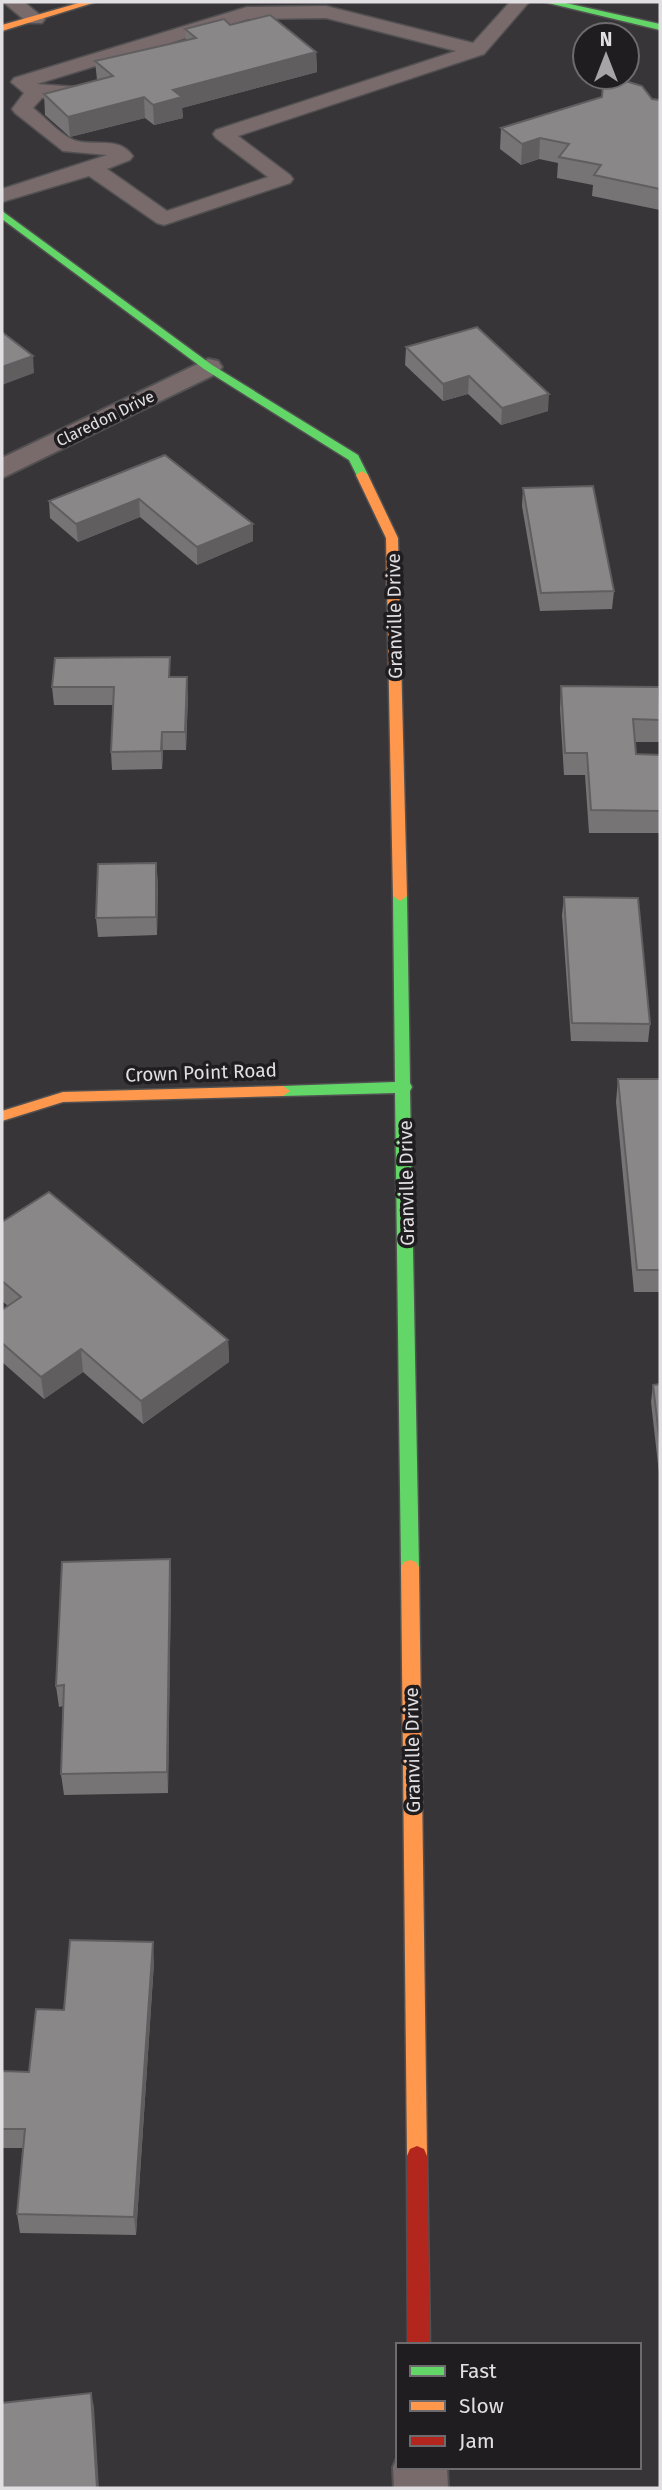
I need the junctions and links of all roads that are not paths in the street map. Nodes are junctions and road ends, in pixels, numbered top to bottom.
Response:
1 (12, 2) edge
2 (91, 2) edge
3 (520, 2) edge
4 (549, 2) edge
5 (35, 19) junction
6 (660, 27) edge
7 (2, 29) edge
8 (477, 50) junction
9 (36, 92) junction
10 (87, 104) edge
11 (113, 126) edge
12 (112, 149) junction
13 (92, 169) junction
14 (2, 196) edge
15 (2, 214) edge
16 (208, 367) junction
17 (2, 469) edge
18 (405, 1087) junction
19 (2, 1116) edge
20 (419, 2343) edge
21 (421, 2469) edge
22 (421, 2488) edge

1 - 5 lane
2 - 5 main road
3 - 8 lane
4 - 6 main road
5 - 7 main road
8 - 9 lane
8 - 13 lane
9 - 10 lane
9 - 12 lane
11 - 12 lane
12 - 13 lane
13 - 14 lane
15 - 16 main road, Granville Drive
16 - 17 street, Claredon Drive
16 - 18 main road, Granville Drive
18 - 19 main road, Crown Point Road
18 - 20 main road, Granville Drive
21 - 22 street

